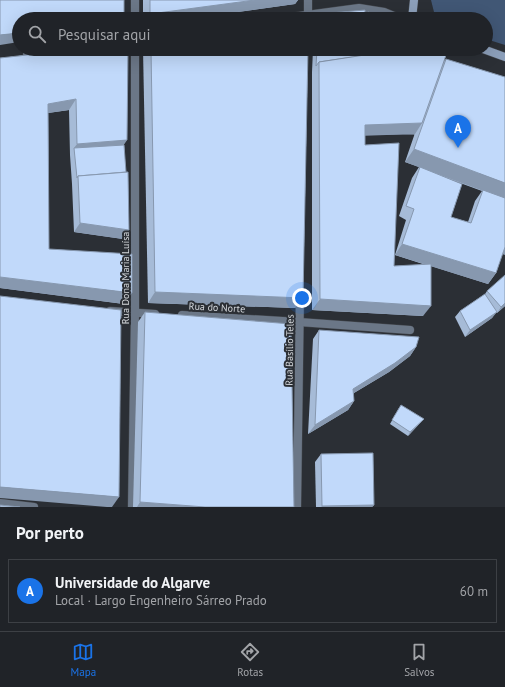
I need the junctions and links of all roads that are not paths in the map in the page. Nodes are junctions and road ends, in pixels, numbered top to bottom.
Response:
1 (135, 0) edge
2 (308, 0) edge
3 (414, 0) edge
4 (135, 12) edge
5 (308, 12) edge
6 (336, 12) edge
7 (384, 12) edge
8 (413, 12) edge
9 (493, 53) edge
10 (23, 56) edge
11 (135, 56) edge
12 (16, 57) edge
13 (505, 57) edge
14 (300, 283) edge
15 (103, 310) edge
16 (135, 313) junction
17 (299, 322) junction
18 (410, 330) dead end
19 (0, 503) edge
20 (34, 507) edge
21 (132, 507) edge
22 (297, 507) edge

1 - 4 street
2 - 5 street
3 - 8 street
6 - 7 street
9 - 13 street
10 - 12 street
11 - 16 street, Rua Dona Maria Luísa
14 - 17 street, Rua Basílio Teles
15 - 16 street, Rua do Norte
16 - 17 street, Rua do Norte
16 - 21 street, Rua Dona Maria Luísa
17 - 18 street, Rua do Norte
17 - 22 street, Rua Basílio Teles
19 - 20 street

